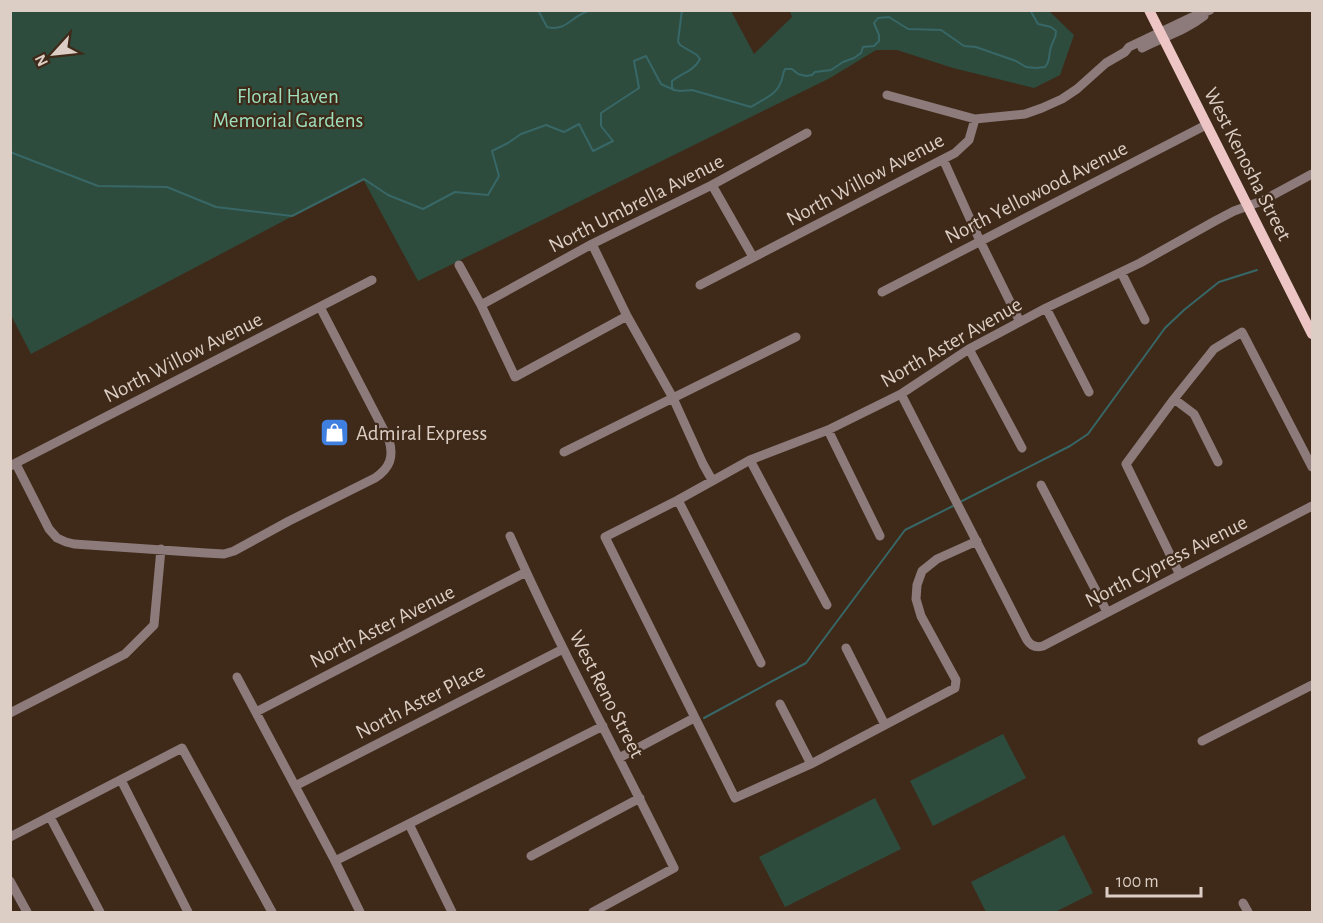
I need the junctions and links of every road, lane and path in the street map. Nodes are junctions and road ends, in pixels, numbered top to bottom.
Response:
1 (1149, 10) edge
2 (1210, 10) edge
3 (1161, 35) junction
4 (887, 95) dead end
5 (975, 119) junction
6 (1206, 125) junction
7 (807, 133) dead end
8 (943, 159) junction
9 (1312, 174) edge
10 (712, 185) junction
11 (1248, 206) junction
12 (980, 241) junction
13 (592, 244) junction
14 (753, 257) junction
15 (459, 265) dead end
16 (1121, 272) junction
17 (372, 280) dead end
18 (700, 285) dead end
19 (882, 292) dead end
20 (481, 305) junction
21 (320, 307) junction
22 (1046, 308) junction
23 (627, 316) junction
24 (1145, 320) dead end
25 (1020, 322) junction
26 (1312, 334) edge
27 (796, 338) dead end
28 (969, 349) junction
29 (1089, 392) dead end
30 (901, 393) junction
31 (673, 398) junction
32 (1174, 399) junction
33 (828, 430) junction
34 (1022, 448) dead end
35 (564, 453) dead end
36 (750, 460) junction
37 (1218, 462) dead end
38 (13, 465) edge
39 (1312, 467) edge
40 (712, 480) junction
41 (1041, 485) dead end
42 (678, 500) junction
43 (1312, 506) edge
44 (510, 536) dead end
45 (880, 536) dead end
46 (977, 541) junction
47 (161, 549) junction
48 (526, 572) junction
49 (1180, 574) junction
50 (827, 605) dead end
51 (1107, 612) junction
52 (846, 648) dead end
53 (563, 649) junction
54 (761, 663) dead end
55 (237, 677) dead end
56 (1312, 685) edge
57 (780, 704) dead end
58 (255, 712) junction
59 (10, 713) edge
60 (694, 718) junction
61 (885, 725) junction
62 (603, 726) junction
63 (1202, 741) dead end
64 (619, 758) junction
65 (812, 764) junction
66 (121, 780) junction
67 (295, 786) junction
68 (640, 798) junction
69 (50, 817) junction
70 (409, 824) junction
71 (12, 833) edge
72 (531, 856) dead end
73 (335, 861) junction
74 (10, 880) edge
75 (1243, 903) dead end
76 (27, 912) edge
77 (100, 912) edge
78 (188, 912) edge
79 (272, 912) edge
80 (360, 912) edge
81 (452, 912) edge
82 (593, 912) edge
83 (1248, 912) edge

1 - 3 main road, West Kenosha Street
2 - 3 street
3 - 5 street
3 - 6 main road, West Kenosha Street
4 - 5 street
5 - 8 street, North Willow Avenue
6 - 11 main road, West Kenosha Street
6 - 12 street, North Yellowood Avenue
7 - 10 street, North Umbrella Avenue
8 - 12 street
8 - 14 street, North Willow Avenue
9 - 11 street, North Aster Avenue
10 - 13 street, North Umbrella Avenue
10 - 14 street
11 - 16 street, North Aster Avenue
11 - 26 main road, West Kenosha Street
12 - 19 street, North Yellowood Avenue
12 - 25 street
13 - 20 street, North Umbrella Avenue
13 - 23 street
14 - 18 street, North Willow Avenue
15 - 20 street
16 - 22 street, North Aster Avenue
16 - 24 street
17 - 21 street, North Willow Avenue
20 - 23 street
21 - 38 street, North Willow Avenue
21 - 47 street
22 - 25 street, North Aster Avenue
22 - 29 street
23 - 31 street
25 - 28 street, North Aster Avenue
27 - 31 street
28 - 30 street, North Aster Avenue
28 - 34 street
30 - 33 street, North Aster Avenue
30 - 46 street
31 - 35 street
31 - 40 street
32 - 37 street
32 - 39 street
32 - 49 street
33 - 36 street, North Aster Avenue
33 - 45 street
36 - 40 street, North Aster Avenue
36 - 50 street
38 - 47 street
40 - 42 street, North Aster Avenue
41 - 51 street
42 - 54 street
42 - 60 street, North Aster Avenue
43 - 49 street, North Cypress Avenue
44 - 48 street, West Reno Street
46 - 51 street, North Cypress Avenue
46 - 61 street
47 - 59 street
48 - 53 street, West Reno Street
48 - 58 street, North Aster Avenue
49 - 51 street, North Cypress Avenue
52 - 61 street
53 - 62 street, West Reno Street
53 - 67 street, North Aster Place
55 - 58 street
56 - 63 street
57 - 65 street
58 - 67 street
60 - 64 street
60 - 65 street
61 - 65 street
62 - 64 street, West Reno Street
62 - 70 street
64 - 68 street, West Reno Street
66 - 69 street
66 - 78 street
66 - 79 street
67 - 73 street
68 - 72 street
68 - 82 street, West Reno Street
69 - 71 street
69 - 77 street
70 - 73 street
70 - 81 street
73 - 80 street
74 - 76 street
75 - 83 street

